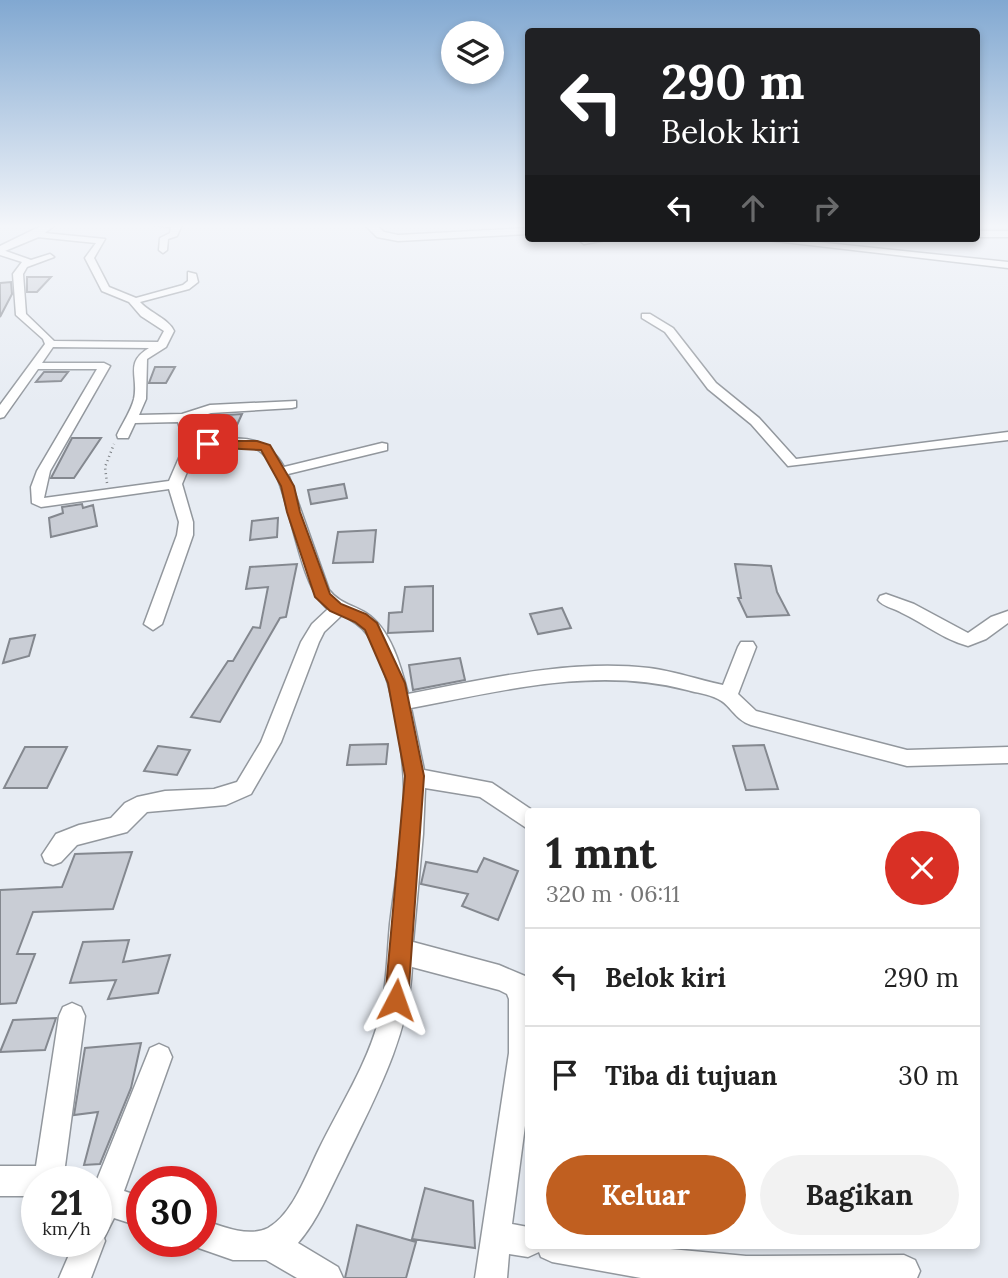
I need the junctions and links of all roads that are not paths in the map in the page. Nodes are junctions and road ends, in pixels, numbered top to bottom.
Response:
1 (19, 285) edge
2 (103, 285) edge
3 (189, 285) edge
4 (134, 301) junction
5 (646, 316) dead end
6 (50, 344) junction
7 (162, 345) junction
8 (36, 366) junction
9 (292, 404) dead end
10 (0, 414) edge
11 (183, 418) junction
12 (1008, 436) edge
13 (192, 444) junction
14 (382, 447) dead end
15 (281, 472) junction
16 (175, 484) junction
17 (886, 600) dead end
18 (338, 609) junction
19 (1008, 617) edge
20 (153, 624) dead end
21 (747, 647) dead end
22 (726, 693) junction
23 (401, 703) junction
24 (1008, 755) edge
25 (414, 776) junction
26 (525, 817) edge
27 (53, 855) dead end
28 (400, 951) junction
29 (522, 987) edge
30 (72, 1016) dead end
31 (159, 1058) dead end
32 (50, 1166) edge
33 (112, 1177) edge
34 (495, 1236) junction
35 (217, 1241) edge
36 (525, 1241) edge
37 (269, 1244) junction
38 (568, 1249) edge
39 (84, 1257) edge
40 (904, 1270) dead end
41 (75, 1278) edge
42 (327, 1278) edge
43 (491, 1278) edge

1 - 6 street
2 - 4 street
3 - 4 street
4 - 7 street
5 - 12 street
6 - 7 street
6 - 8 street
7 - 11 street
8 - 10 street
8 - 16 street
9 - 11 street
11 - 13 street
13 - 15 street
13 - 16 street
14 - 15 street
15 - 18 street
16 - 20 street
17 - 19 street
18 - 23 street
18 - 27 street
21 - 22 street
22 - 23 street
22 - 24 street
23 - 25 street
25 - 26 street
25 - 28 street
28 - 29 street
28 - 37 street
29 - 34 street
30 - 32 street
31 - 33 street
34 - 36 street
34 - 43 street
35 - 37 street
37 - 42 street
38 - 40 street
39 - 41 street

